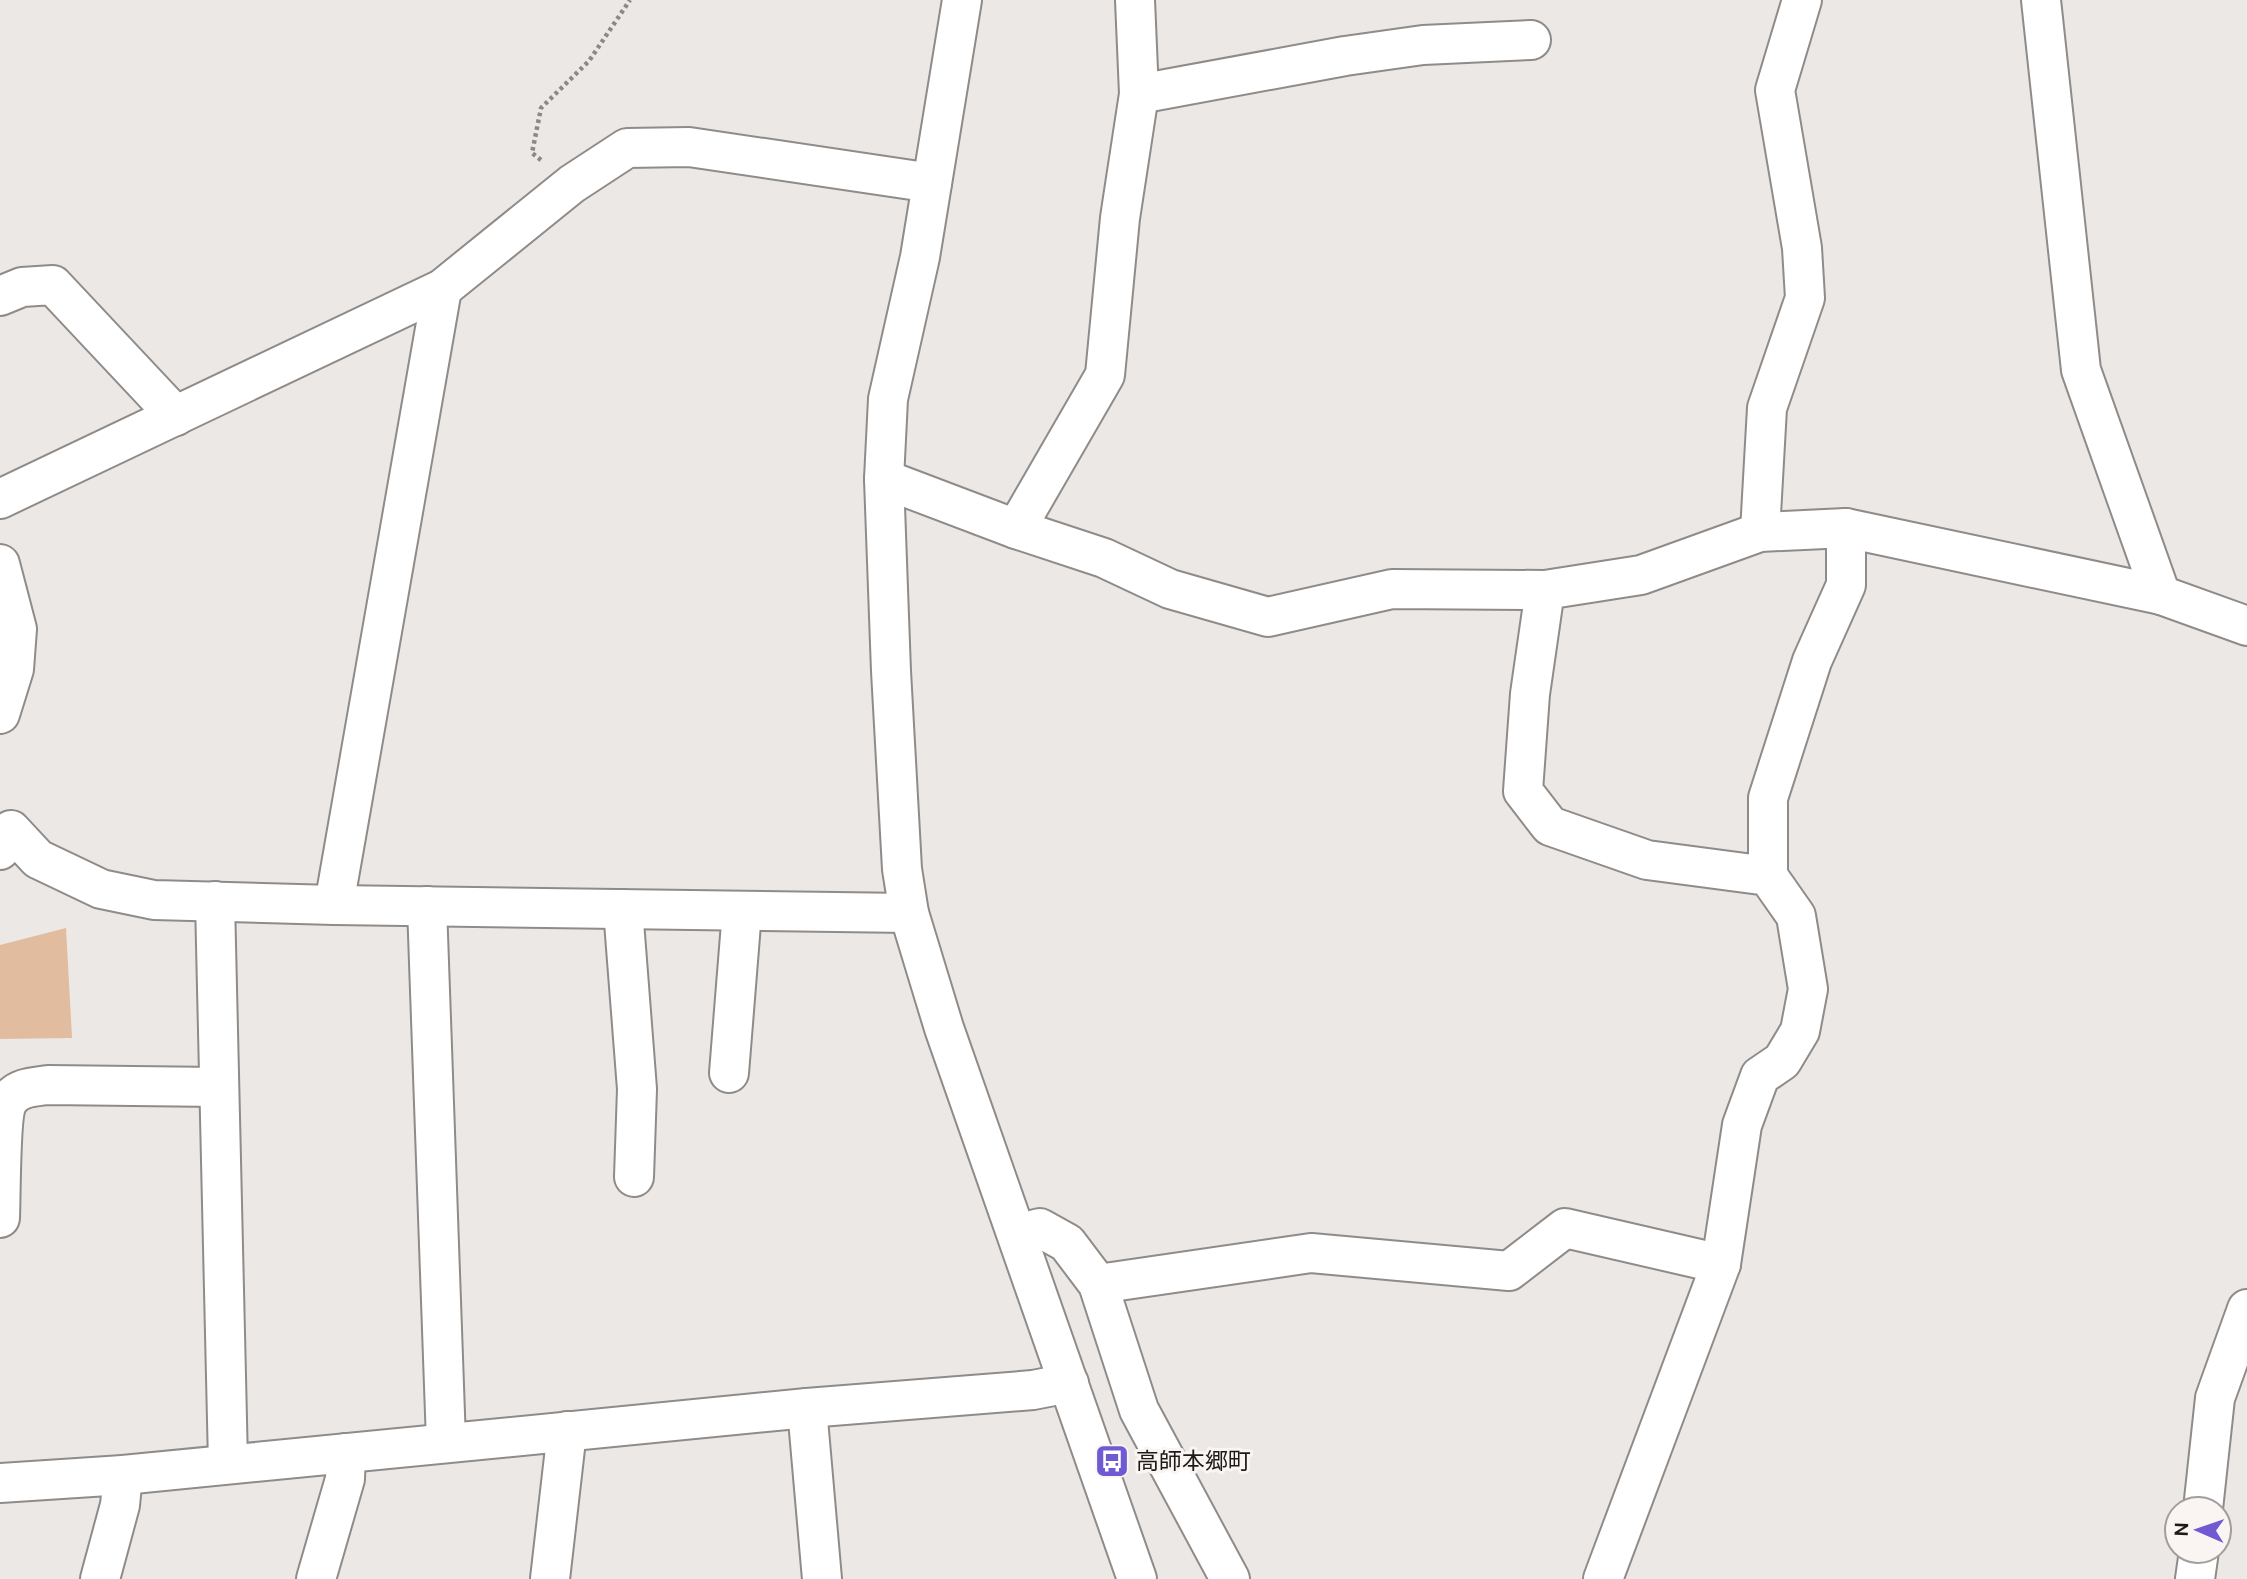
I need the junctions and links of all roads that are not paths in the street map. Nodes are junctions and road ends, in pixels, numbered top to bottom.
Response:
1 (962, 0) edge
2 (1135, 0) edge
3 (1802, 0) edge
4 (2041, 0) edge
5 (1531, 40) dead end
6 (1139, 94) junction
7 (932, 183) junction
8 (442, 289) junction
9 (0, 296) edge
10 (176, 416) junction
11 (884, 479) junction
12 (0, 499) edge
13 (1846, 528) junction
14 (1016, 529) junction
15 (1760, 532) junction
16 (0, 564) edge
17 (1545, 590) junction
18 (2161, 595) junction
19 (2247, 626) edge
20 (0, 713) edge
21 (4, 829) edge
22 (1768, 876) junction
23 (215, 901) junction
24 (334, 905) junction
25 (426, 906) junction
26 (623, 909) junction
27 (742, 911) junction
28 (909, 913) junction
29 (729, 1073) dead end
30 (219, 1087) junction
31 (634, 1177) dead end
32 (0, 1218) edge
33 (1017, 1234) junction
34 (1721, 1264) junction
35 (1098, 1284) junction
36 (2247, 1309) edge
37 (1069, 1383) junction
38 (807, 1408) junction
39 (567, 1431) junction
40 (446, 1442) junction
41 (346, 1452) junction
42 (228, 1464) junction
43 (123, 1475) junction
44 (0, 1483) edge
45 (2205, 1495) edge
46 (100, 1579) edge
47 (316, 1579) edge
48 (551, 1579) edge
49 (822, 1579) edge
50 (1137, 1579) edge
51 (1230, 1579) edge
52 (1604, 1579) edge

1 - 7 street
2 - 6 street
3 - 15 street
4 - 18 street
5 - 6 street
6 - 14 street
7 - 8 street
7 - 11 street
8 - 10 street
8 - 24 street
9 - 10 street
10 - 12 street
11 - 14 street
11 - 28 street
13 - 15 street
13 - 18 street
13 - 22 street
14 - 17 street
15 - 17 street
16 - 20 street
17 - 22 street
18 - 19 street
21 - 23 street
22 - 34 street
23 - 24 street
23 - 30 street
24 - 25 street
25 - 26 street
25 - 40 street
26 - 27 street
26 - 31 street
27 - 28 street
27 - 29 street
28 - 33 street
30 - 32 street
30 - 42 street
33 - 35 street
33 - 37 street
34 - 35 street
34 - 52 street
35 - 51 street
36 - 45 street
37 - 38 street
37 - 50 street
38 - 39 street
38 - 49 street
39 - 40 street
39 - 48 street
40 - 41 street
41 - 42 street
41 - 47 street
42 - 43 street
43 - 44 street
43 - 46 street

